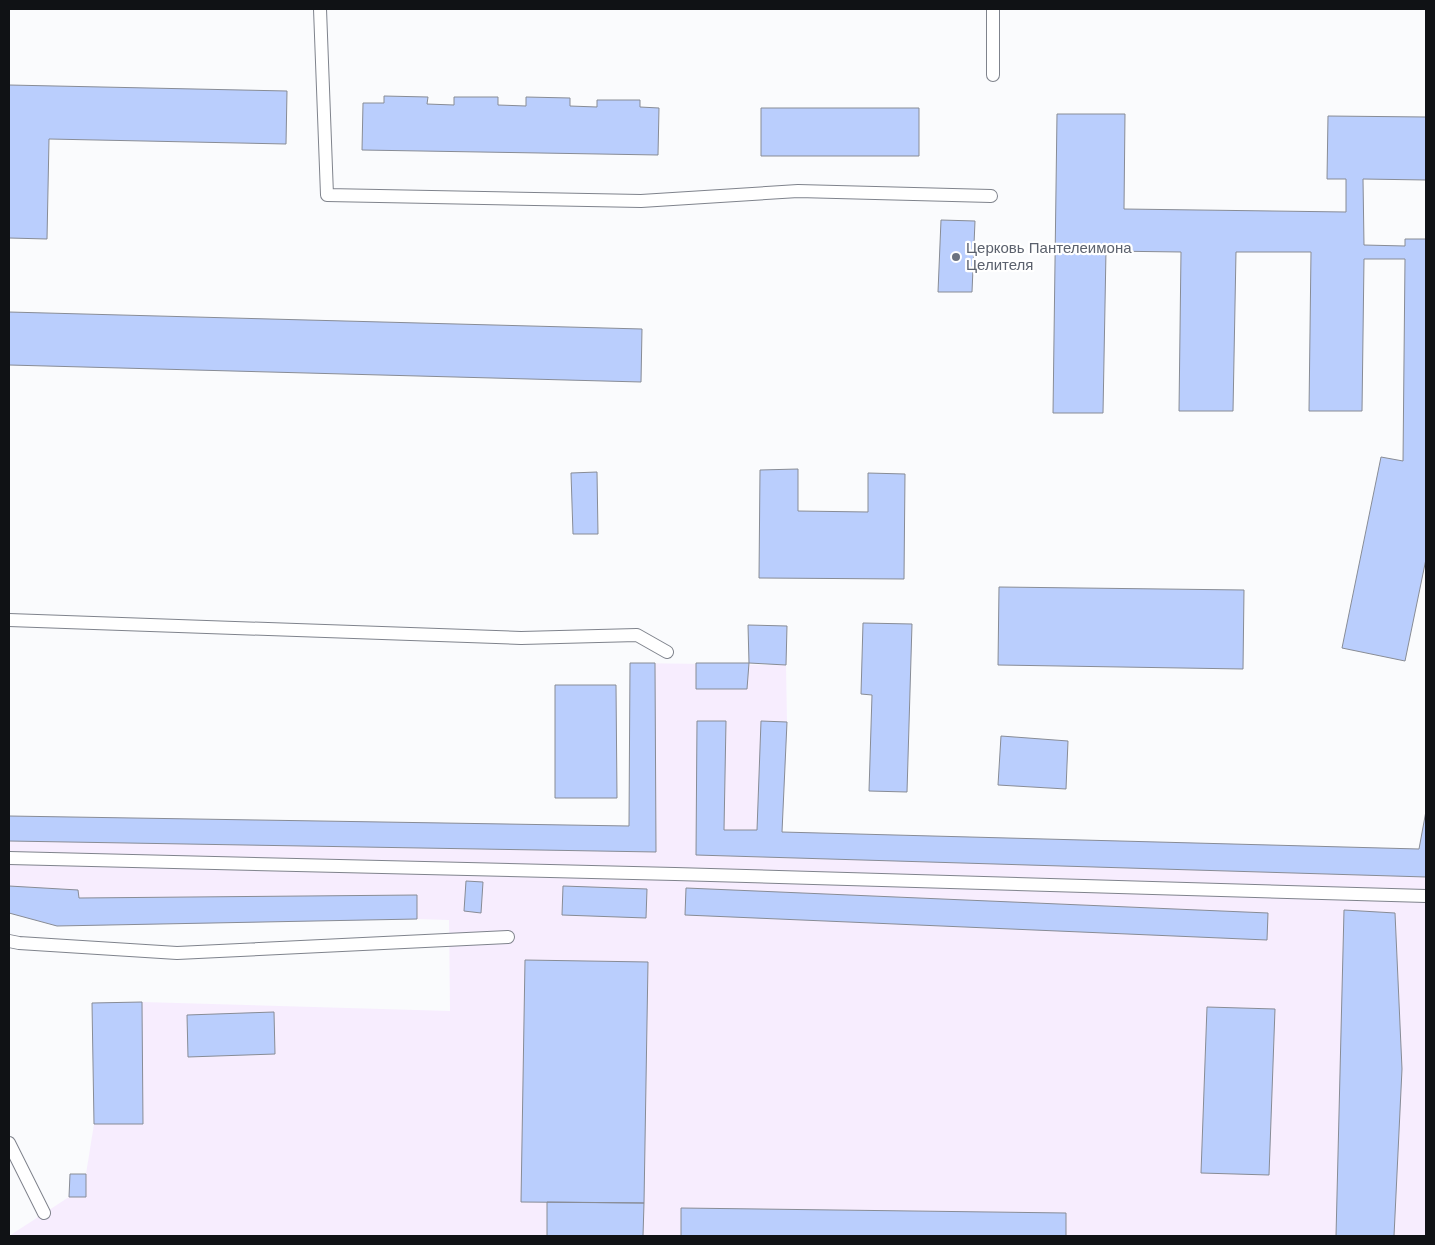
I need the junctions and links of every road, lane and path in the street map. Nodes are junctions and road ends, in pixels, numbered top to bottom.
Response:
1 (320, 9) edge
2 (994, 9) edge
3 (993, 76) dead end
4 (991, 196) dead end
5 (9, 620) edge
6 (667, 652) dead end
7 (9, 858) edge
8 (1426, 896) edge
9 (508, 937) dead end
10 (9, 941) edge
11 (9, 1143) edge
12 (44, 1213) dead end

1 - 4 lane
2 - 3 lane
5 - 6 lane
7 - 8 lane
9 - 10 lane
11 - 12 lane

